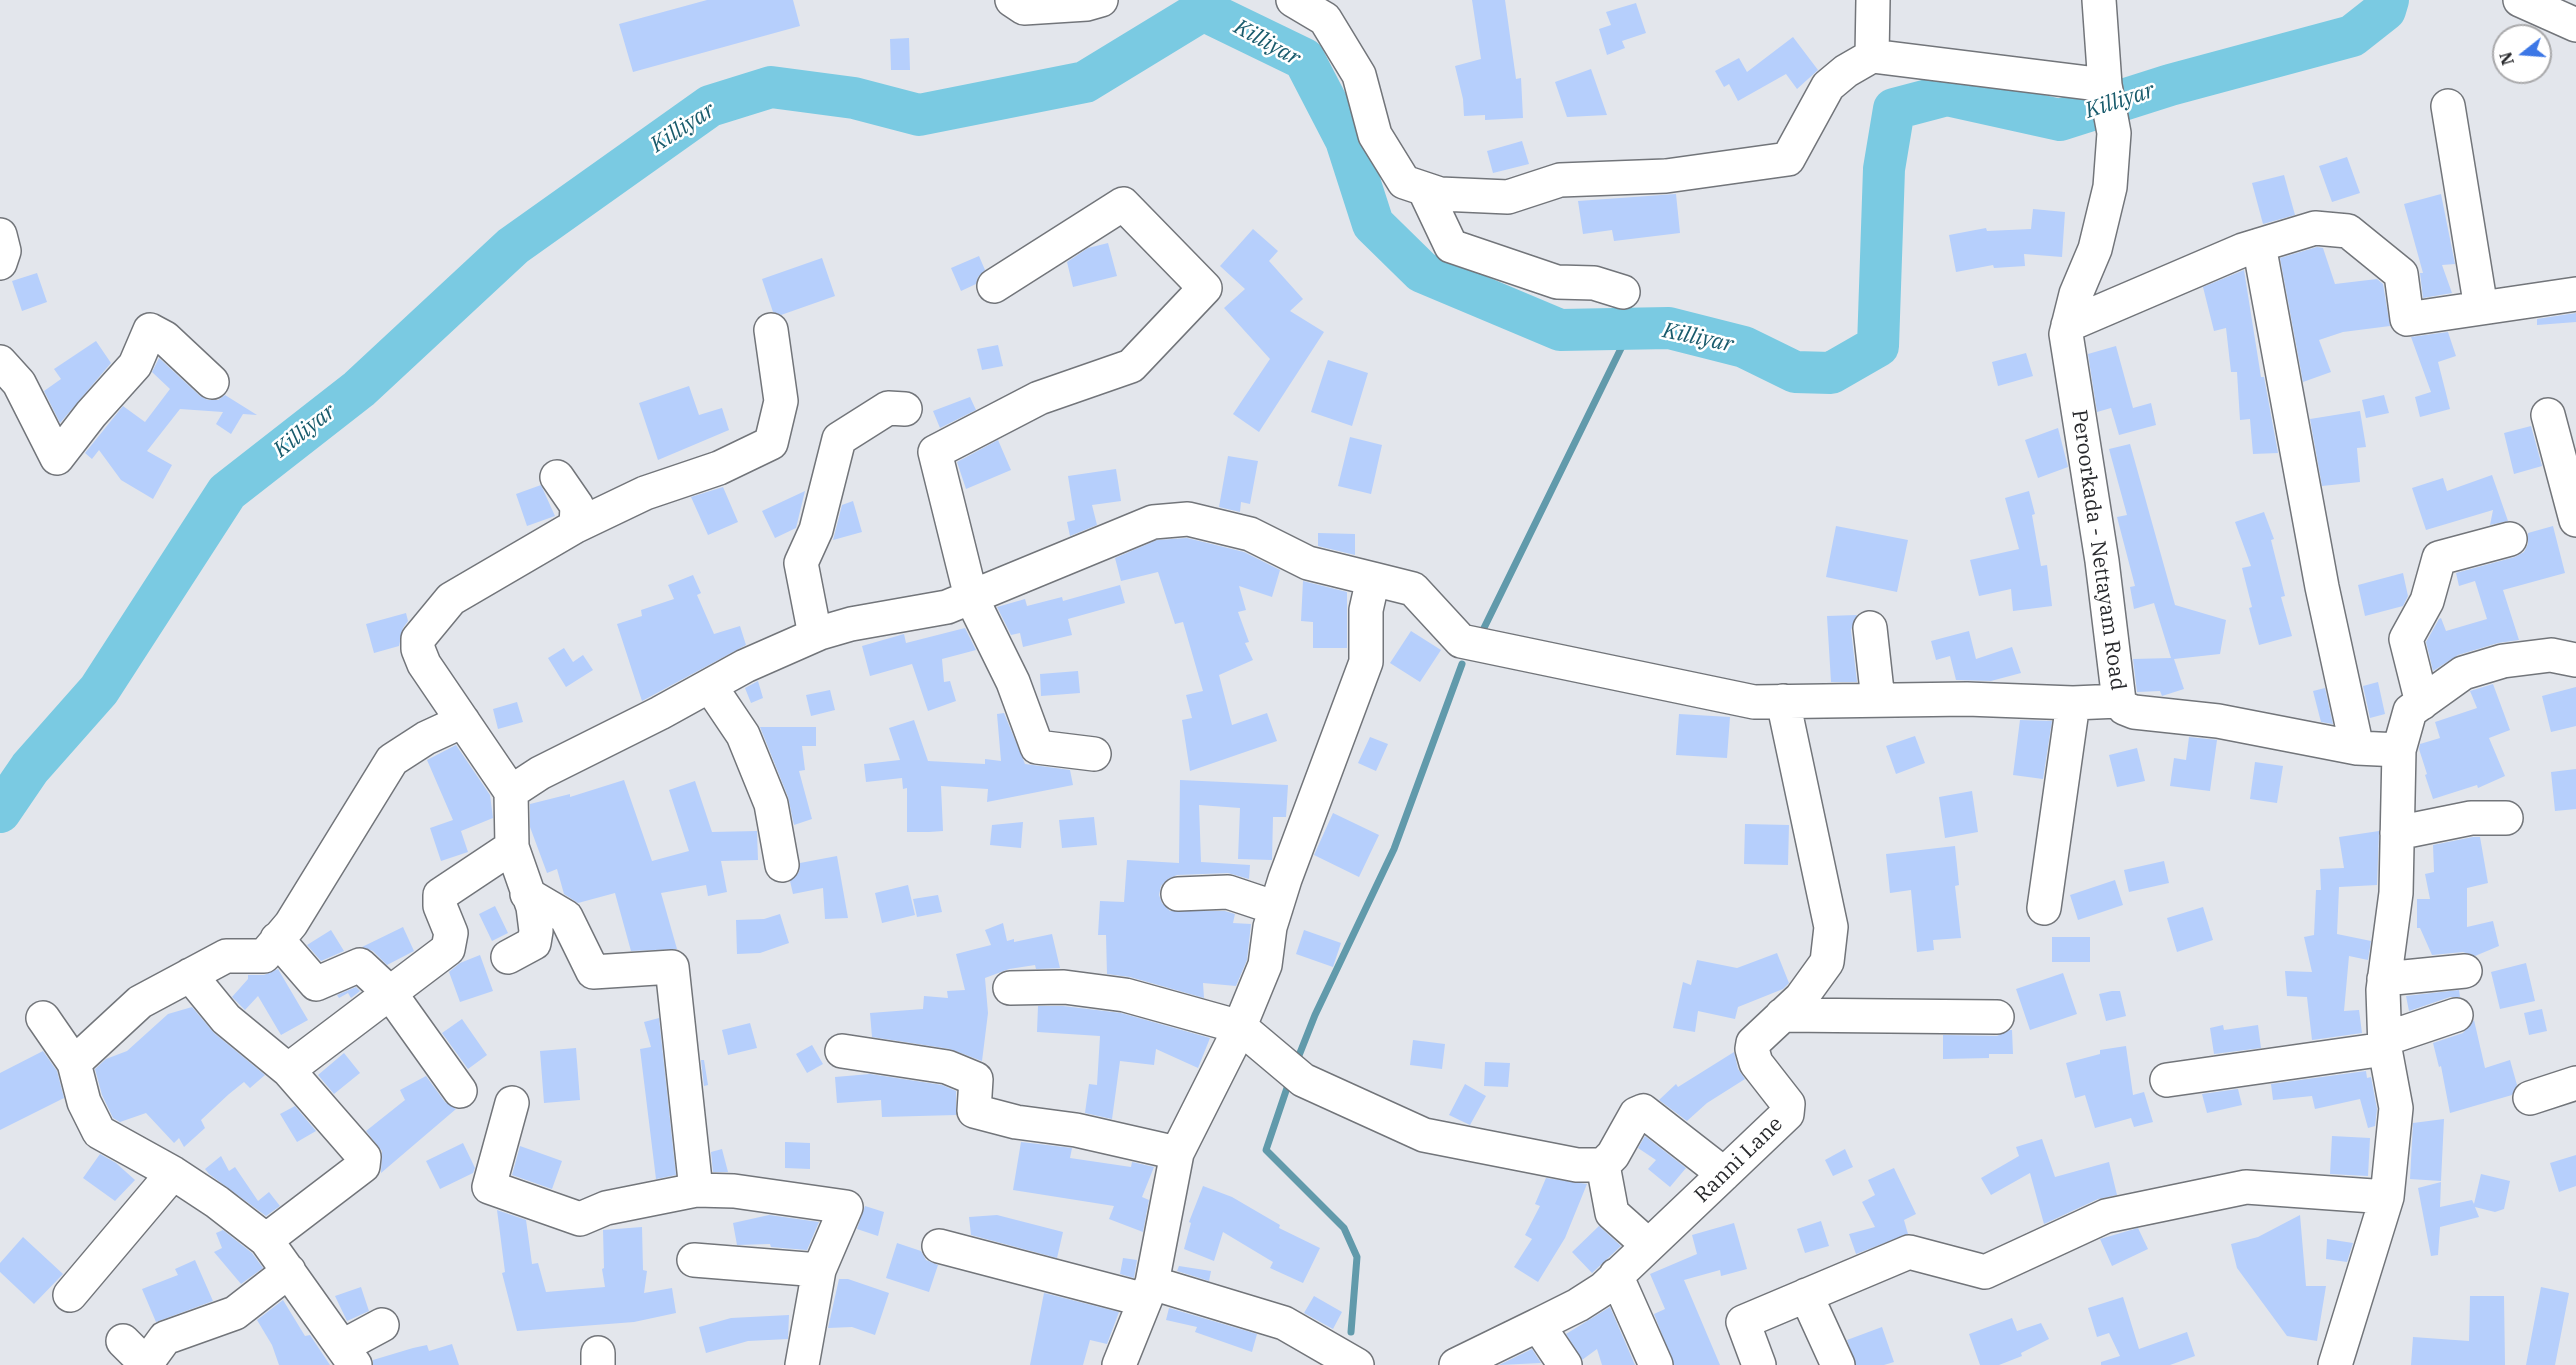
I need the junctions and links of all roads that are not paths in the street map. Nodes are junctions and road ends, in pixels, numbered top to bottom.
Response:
1 (1012, 0) edge
2 (1101, 0) edge
3 (1293, 0) edge
4 (1873, 0) edge
5 (2099, 0) edge
6 (2520, 0) edge
7 (2576, 25) edge
8 (1872, 56) junction
9 (2105, 85) junction
10 (2448, 106) dead end
11 (1424, 189) junction
12 (0, 235) edge
13 (2259, 245) junction
14 (0, 263) edge
15 (994, 286) dead end
16 (1623, 292) dead end
17 (2576, 294) edge
18 (2481, 308) junction
19 (2068, 324) junction
20 (771, 330) dead end
21 (0, 362) edge
22 (212, 382) dead end
23 (905, 409) dead end
24 (2548, 415) dead end
25 (2567, 451) edge
26 (557, 477) dead end
27 (2576, 520) edge
28 (576, 526) junction
29 (2510, 539) dead end
30 (1373, 579) junction
31 (971, 597) junction
32 (1870, 628) dead end
33 (815, 635) junction
34 (2576, 660) edge
35 (710, 686) junction
36 (1878, 700) junction
37 (1783, 701) junction
38 (2119, 701) junction
39 (2073, 703) junction
40 (2422, 703) junction
41 (463, 721) junction
42 (2357, 748) junction
43 (2399, 750) junction
44 (1095, 754) dead end
45 (511, 792) junction
46 (2506, 818) dead end
47 (2397, 833) junction
48 (512, 847) junction
49 (782, 865) dead end
50 (527, 894) junction
51 (1178, 894) dead end
52 (1276, 908) junction
53 (2044, 908) dead end
54 (278, 939) junction
55 (508, 957) dead end
56 (2465, 971) dead end
57 (190, 975) junction
58 (2384, 979) junction
59 (1010, 988) dead end
60 (390, 993) junction
61 (1782, 1015) junction
62 (2456, 1015) dead end
63 (1997, 1017) dead end
64 (43, 1018) dead end
65 (1240, 1027) junction
66 (2385, 1044) junction
67 (842, 1051) dead end
68 (74, 1063) junction
69 (288, 1070) junction
70 (2168, 1080) dead end
71 (2576, 1083) edge
72 (460, 1091) dead end
73 (2530, 1098) dead end
74 (512, 1103) dead end
75 (1177, 1154) junction
76 (1603, 1165) junction
77 (173, 1173) junction
78 (1724, 1174) junction
79 (696, 1190) junction
80 (2386, 1197) junction
81 (266, 1240) junction
82 (1648, 1245) junction
83 (939, 1246) dead end
84 (694, 1260) dead end
85 (819, 1270) junction
86 (289, 1271) junction
87 (1616, 1275) junction
88 (1149, 1292) junction
89 (1806, 1295) junction
90 (70, 1296) dead end
91 (382, 1325) dead end
92 (1538, 1325) junction
93 (123, 1341) dead end
94 (349, 1355) edge
95 (802, 1365) edge
96 (1119, 1365) edge
97 (1357, 1365) edge
98 (1456, 1365) edge
99 (1564, 1365) edge
100 (1656, 1365) edge
101 (1759, 1365) edge
102 (1838, 1365) edge
103 (2335, 1365) edge

1 - 2 street
3 - 11 street
4 - 8 street
5 - 9 street, Peroorkada - Nettayam Road
6 - 7 street
8 - 9 street
8 - 11 street
9 - 19 street, Peroorkada - Nettayam Road
10 - 18 street
11 - 16 street
12 - 14 street
13 - 18 street
13 - 19 street
13 - 42 street
15 - 31 street
17 - 18 street
19 - 38 street, Peroorkada - Nettayam Road
20 - 28 street
21 - 22 street
23 - 33 street
24 - 25 street
25 - 27 street
26 - 28 street
28 - 41 street
29 - 40 street
30 - 31 street
30 - 37 street
30 - 52 street
31 - 33 street
31 - 44 street
32 - 36 street
33 - 35 street
34 - 40 street
35 - 45 street
35 - 49 street
36 - 37 street
36 - 39 street
37 - 61 street, Ranni Lane
38 - 39 street
38 - 42 street, Peroorkada - Nettayam Road
39 - 53 street
40 - 43 street
41 - 45 street
41 - 54 street
42 - 43 street, Peroorkada - Nettayam Road
43 - 47 street
45 - 48 street
46 - 47 street
47 - 58 street
48 - 50 street
48 - 60 street
50 - 55 street
50 - 79 street
51 - 52 street
52 - 65 street
54 - 57 street
54 - 60 street
56 - 58 street
57 - 68 street
57 - 69 street
58 - 66 street
59 - 65 street
60 - 69 street
60 - 72 street
61 - 63 street
61 - 78 street, Ranni Lane
62 - 66 street
64 - 68 street
65 - 75 street
65 - 76 street
66 - 70 street
66 - 80 street
67 - 75 street
68 - 77 street
69 - 81 street
71 - 73 street
74 - 79 street
75 - 88 street
76 - 78 street
76 - 82 street
77 - 81 street
77 - 90 street
78 - 82 street, Ranni Lane
79 - 85 street
80 - 89 street
80 - 103 street
81 - 86 street
82 - 87 street, Ranni Lane
83 - 88 street
84 - 85 street
85 - 95 street
86 - 93 street
86 - 94 street
87 - 92 street, Ranni Lane
87 - 100 street
88 - 96 street
88 - 97 street
89 - 101 street
89 - 102 street
91 - 94 street
92 - 98 street, Ranni Lane
92 - 99 street

